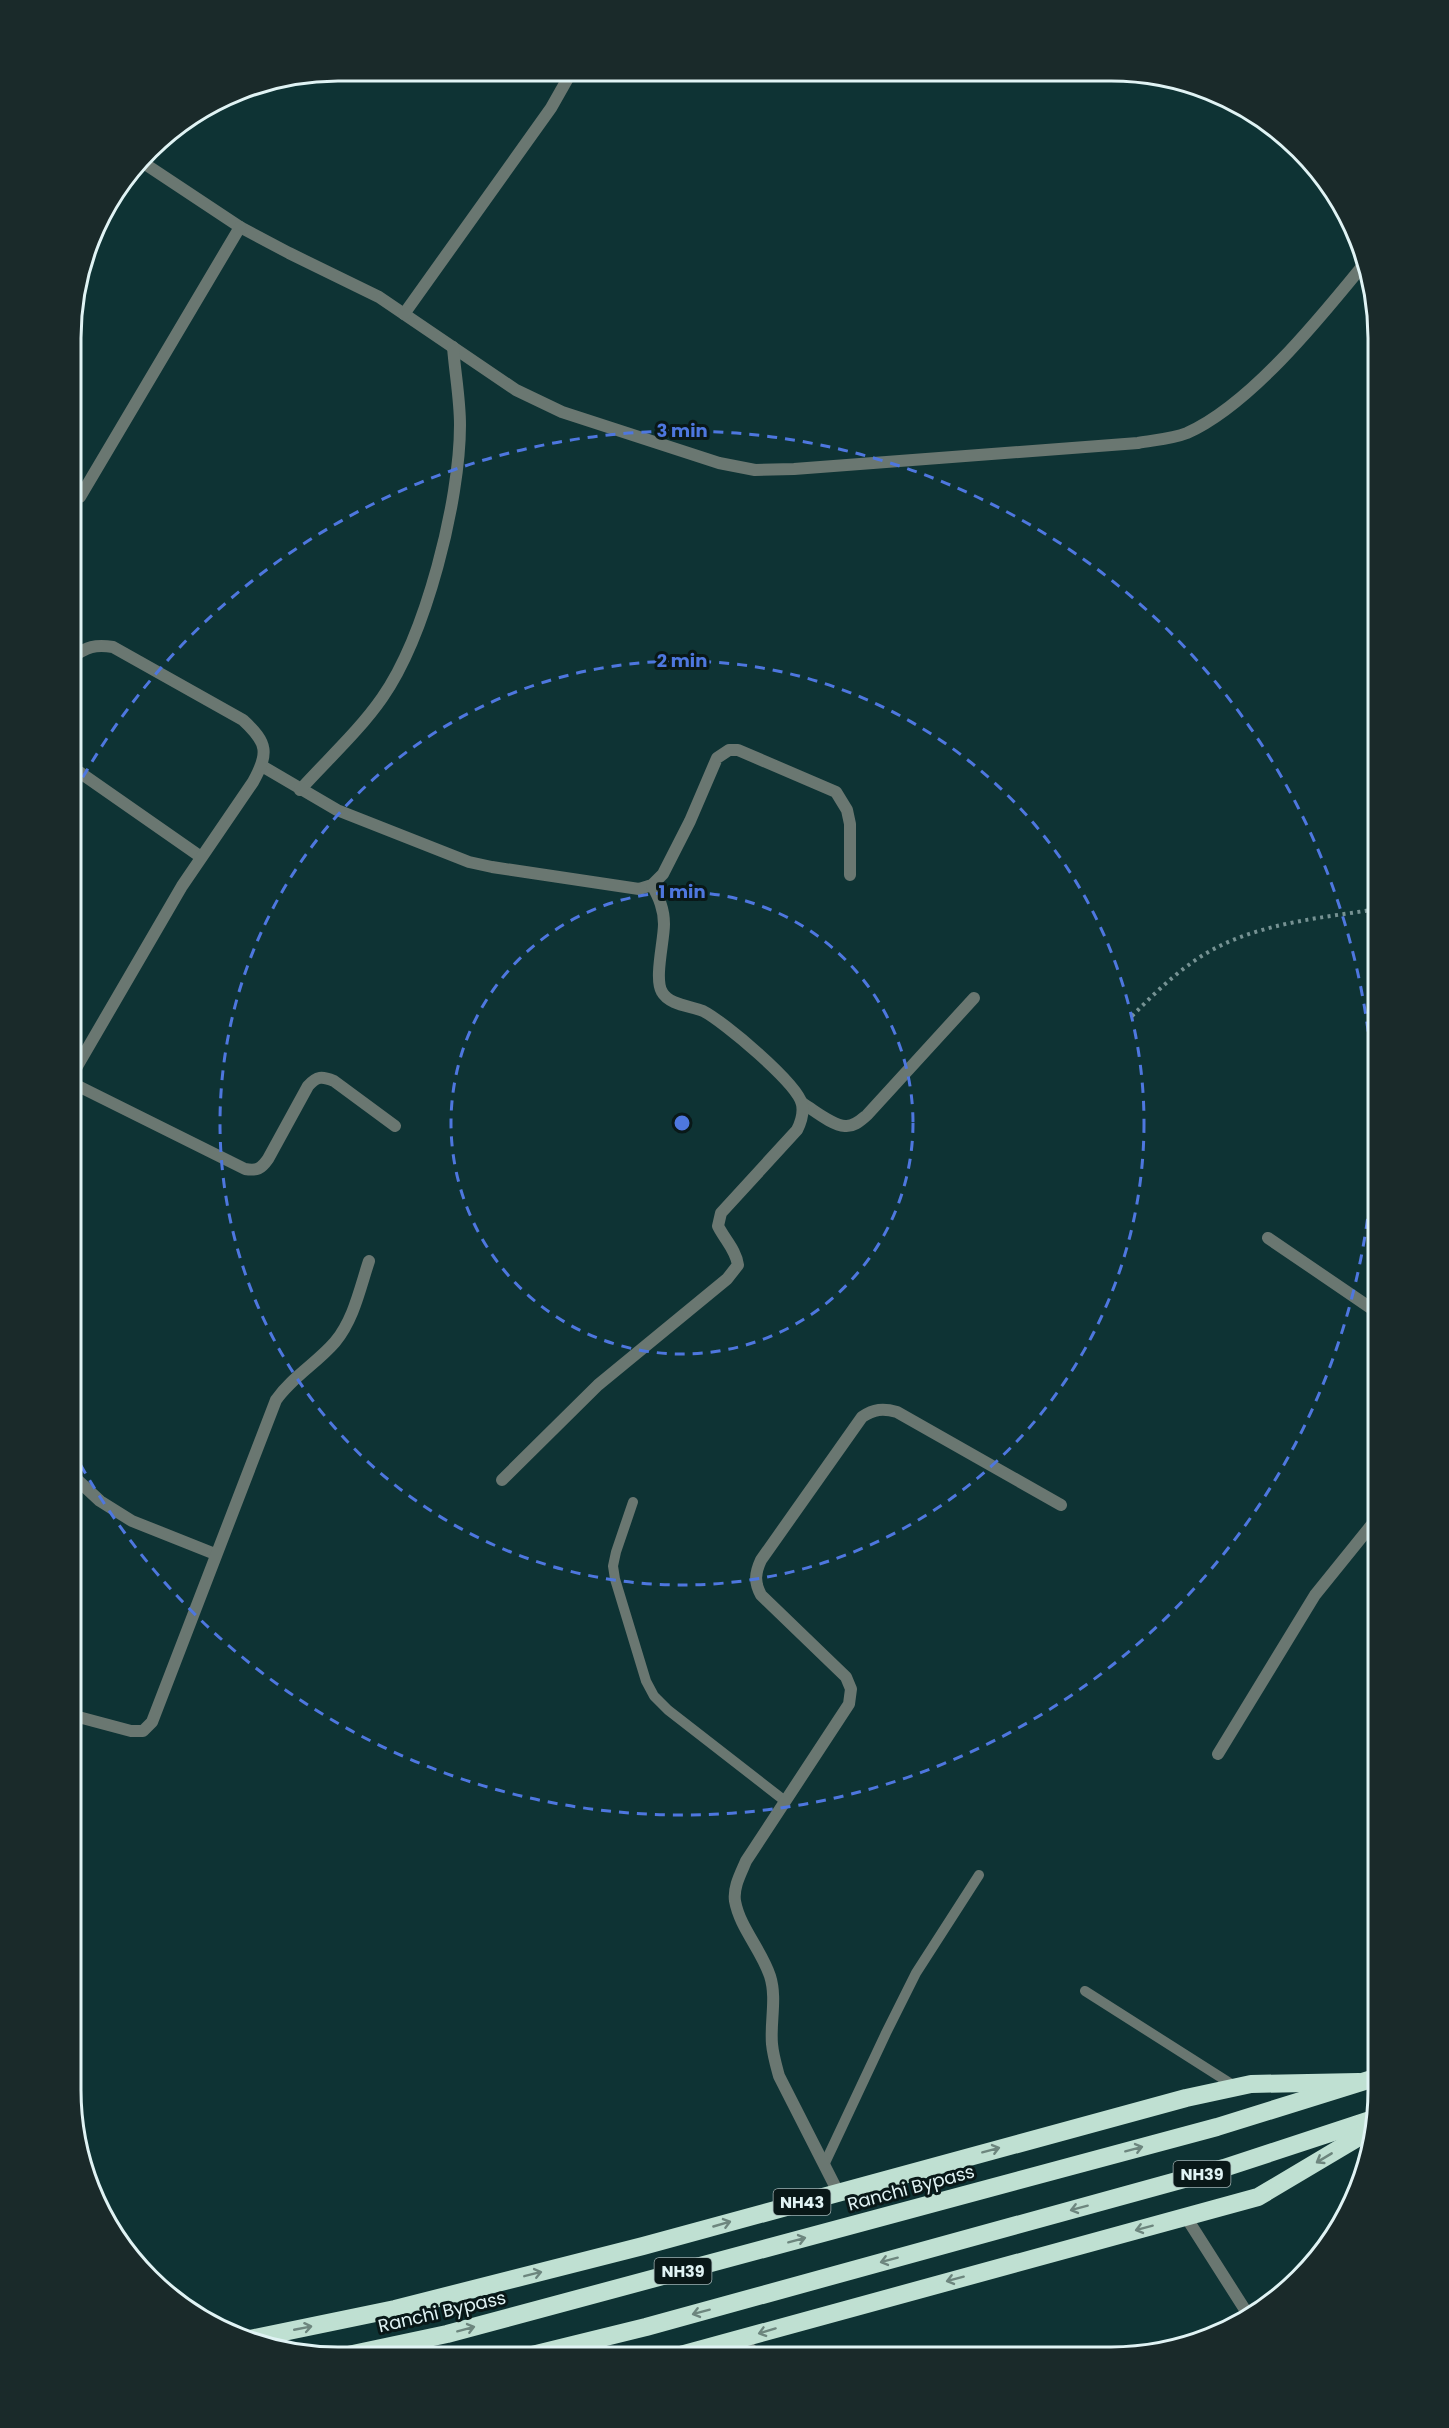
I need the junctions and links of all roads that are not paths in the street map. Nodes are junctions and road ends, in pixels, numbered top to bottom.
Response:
1 (566, 81) edge
2 (148, 166) edge
3 (240, 227) junction
4 (1359, 270) edge
5 (404, 314) junction
6 (453, 348) junction
7 (81, 497) dead end
8 (81, 651) edge
9 (262, 766) junction
10 (81, 773) edge
11 (300, 790) junction
12 (201, 857) junction
13 (850, 875) dead end
14 (652, 885) junction
15 (974, 998) dead end
16 (81, 1060) edge
17 (81, 1087) edge
18 (802, 1103) junction
19 (395, 1126) dead end
20 (1268, 1238) dead end
21 (369, 1261) dead end
22 (1368, 1306) edge
23 (502, 1480) dead end
24 (81, 1483) edge
25 (633, 1502) dead end
26 (1061, 1505) dead end
27 (1368, 1529) edge
28 (215, 1554) junction
29 (81, 1718) edge
30 (1218, 1754) dead end
31 (786, 1802) junction
32 (979, 1875) dead end
33 (1085, 1991) dead end
34 (1368, 2080) edge
35 (1359, 2082) junction
36 (1236, 2088) junction
37 (1366, 2121) edge
38 (1364, 2134) edge
39 (825, 2165) junction
40 (838, 2192) junction
41 (1186, 2217) junction
42 (1245, 2309) edge
43 (265, 2336) edge
44 (740, 2339) junction
45 (386, 2347) edge
46 (565, 2347) edge
47 (710, 2347) edge
48 (749, 2347) edge

1 - 5 street
2 - 3 street
3 - 5 street
3 - 7 street
4 - 6 street
5 - 6 street
6 - 11 street
8 - 9 street
9 - 11 street
9 - 12 street
10 - 12 street
11 - 14 street
12 - 16 street
13 - 14 street
14 - 18 street
15 - 18 street
17 - 19 street
18 - 23 street
20 - 22 street
21 - 28 street
24 - 28 street
25 - 31 lane
26 - 31 street
27 - 30 street
28 - 29 street
31 - 39 street
32 - 39 lane
33 - 36 lane
34 - 35 highway, Ranchi Bypass / NH43
35 - 36 highway, NH43
45 -> 35 highway, Ranchi Bypass / NH39
40 -> 36 highway, NH43
37 -> 46 highway, NH39
38 -> 41 highway
39 - 40 street
43 -> 40 highway, NH43
41 - 42 street
41 -> 44 highway
44 - 47 highway
44 - 48 street

